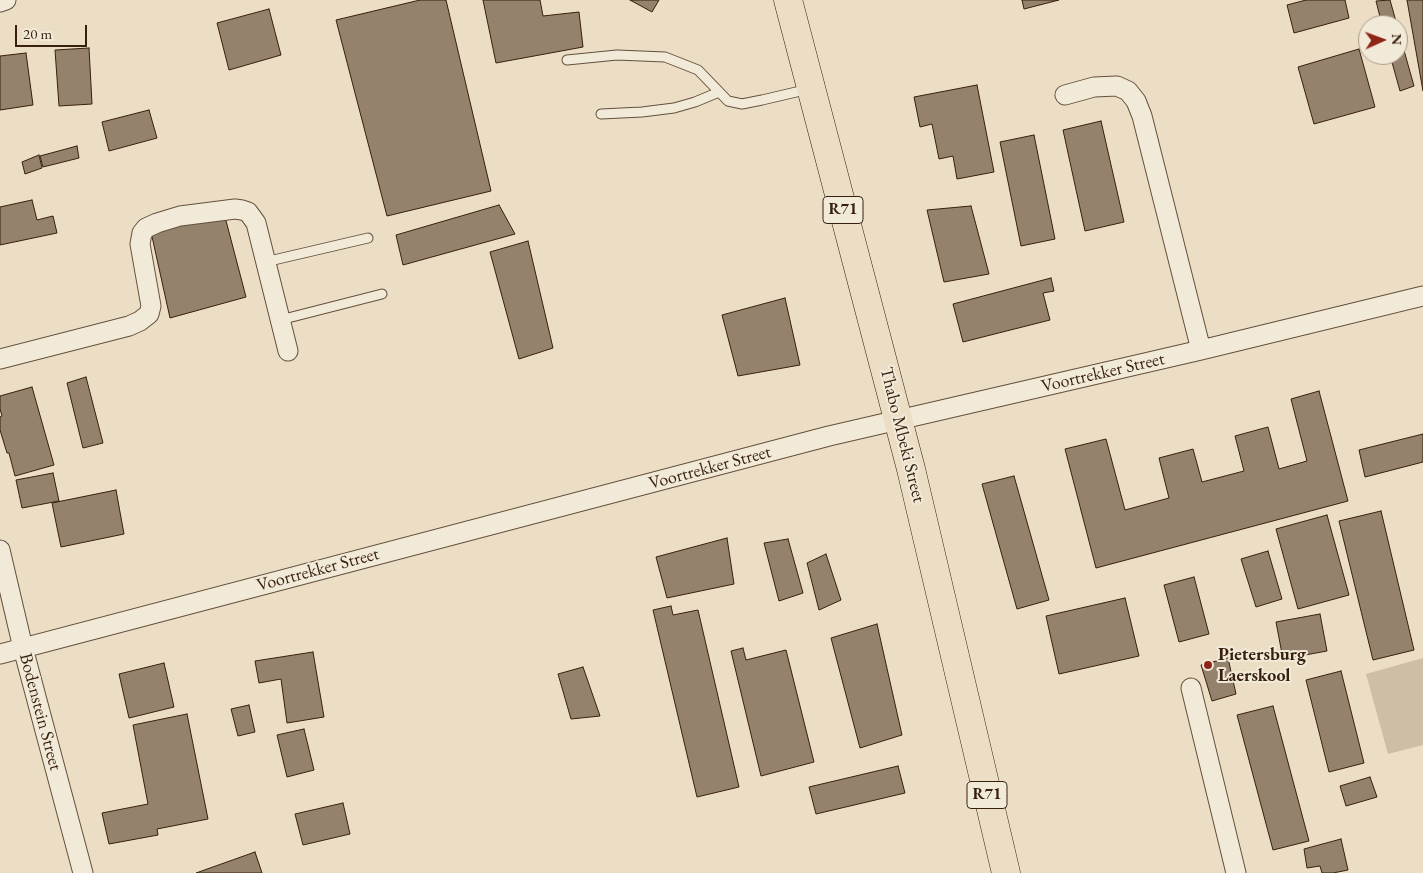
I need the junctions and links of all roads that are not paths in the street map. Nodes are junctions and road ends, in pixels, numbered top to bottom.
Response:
1 (6, 0) edge
2 (788, 0) edge
3 (0, 2) edge
4 (567, 60) dead end
5 (811, 88) junction
6 (719, 92) junction
7 (1066, 95) dead end
8 (601, 114) dead end
9 (368, 238) dead end
10 (265, 262) junction
11 (382, 294) dead end
12 (1423, 296) edge
13 (280, 320) junction
14 (1201, 350) junction
15 (288, 352) dead end
16 (0, 359) edge
17 (898, 420) junction
18 (0, 550) edge
19 (23, 648) junction
20 (0, 654) edge
21 (1191, 688) dead end
22 (83, 873) edge
23 (1006, 873) edge
24 (1236, 873) edge

1 - 3 street
2 - 5 main road, Thabo Mbeki Street / R71
4 - 6 lane
5 - 6 lane
5 - 17 main road, Thabo Mbeki Street / R71
6 - 8 lane
7 - 14 street
9 - 10 lane
10 - 13 street
10 - 16 street
11 - 13 lane
12 - 14 street, Voortrekker Street
13 - 15 street
14 - 17 street, Voortrekker Street
17 - 19 street, Voortrekker Street
17 - 23 main road, Thabo Mbeki Street / R71
18 - 19 street, Bodenstein Street
19 - 20 street, Voortrekker Street
19 - 22 street, Bodenstein Street
21 - 24 street

